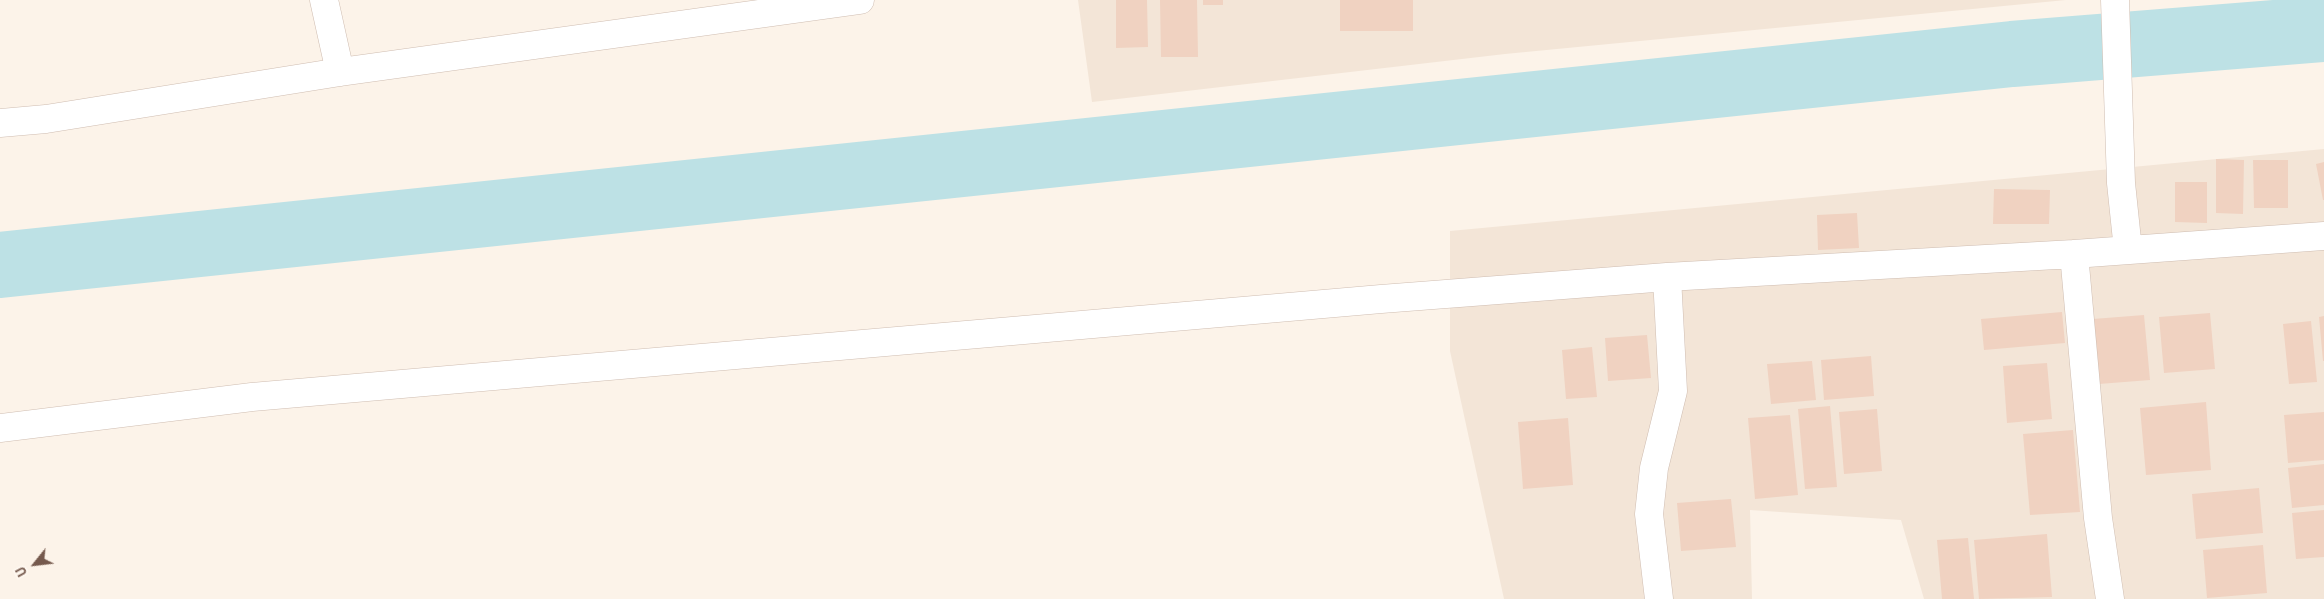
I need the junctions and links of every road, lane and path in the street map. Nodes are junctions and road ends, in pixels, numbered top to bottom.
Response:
1 (324, 0) edge
2 (860, 0) edge
3 (2115, 0) edge
4 (340, 72) junction
5 (0, 124) edge
6 (2324, 236) edge
7 (2128, 250) junction
8 (2074, 254) junction
9 (1667, 277) junction
10 (0, 428) edge
11 (1659, 599) edge
12 (2110, 599) edge

1 - 4 street
2 - 4 street
3 - 7 street
4 - 5 street
6 - 7 street
7 - 8 street
8 - 9 street
8 - 12 street
9 - 10 street
9 - 11 street

